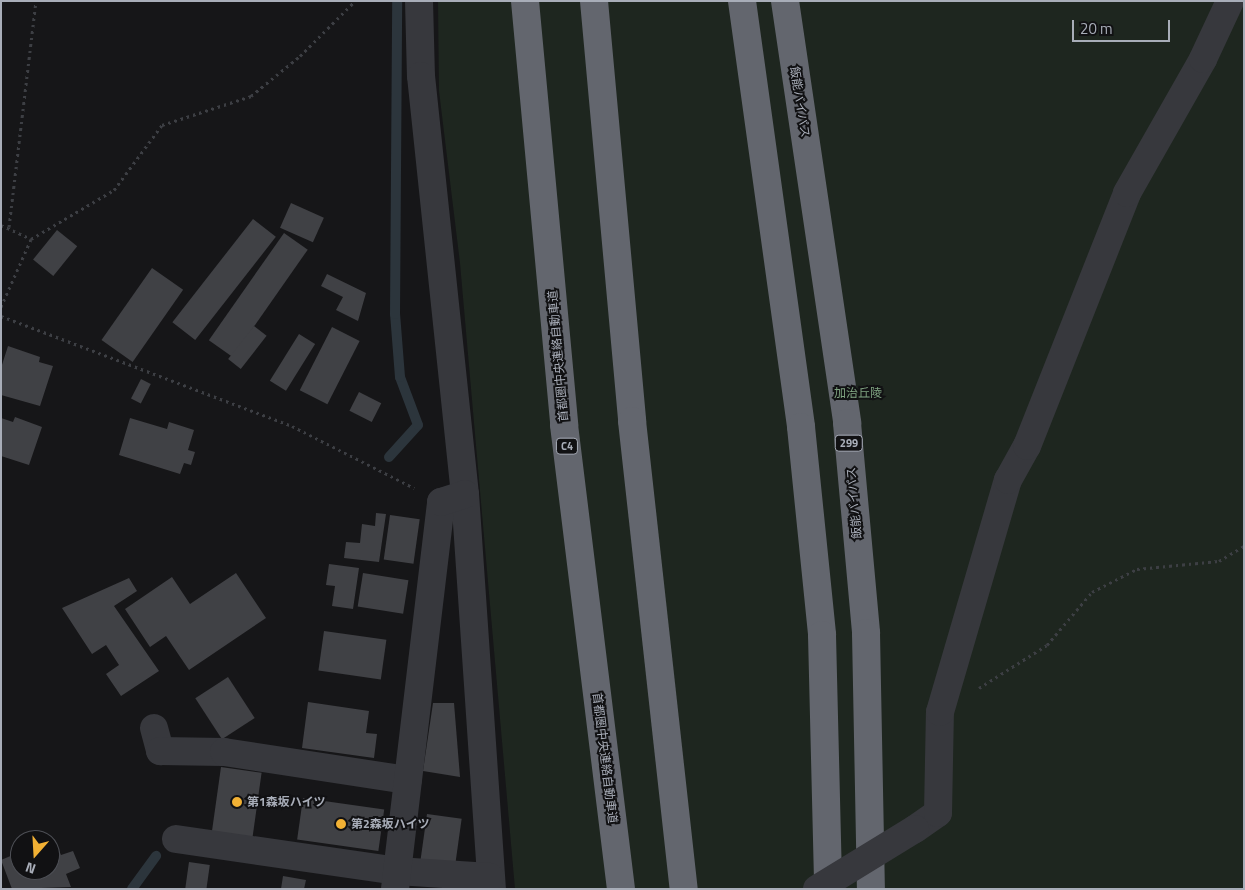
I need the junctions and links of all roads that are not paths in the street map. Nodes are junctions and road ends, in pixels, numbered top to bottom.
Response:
1 (419, 1) edge
2 (525, 1) edge
3 (594, 1) edge
4 (742, 1) edge
5 (785, 1) edge
6 (1230, 1) edge
7 (453, 498) junction
8 (154, 728) dead end
9 (408, 780) junction
10 (176, 840) dead end
11 (396, 880) edge
12 (491, 883) edge
13 (621, 889) edge
14 (684, 889) edge
15 (817, 889) edge
16 (828, 889) edge
17 (871, 889) edge

1 - 7 street
2 - 13 highway, 首都圏中央連絡自動車道 / C4
3 - 14 highway
4 - 16 highway
5 - 17 highway, 飯能バイパス / 299
6 - 15 street, bridge
7 - 9 street
7 - 12 street
8 - 9 street
9 - 11 street
10 - 11 street
11 - 12 street

